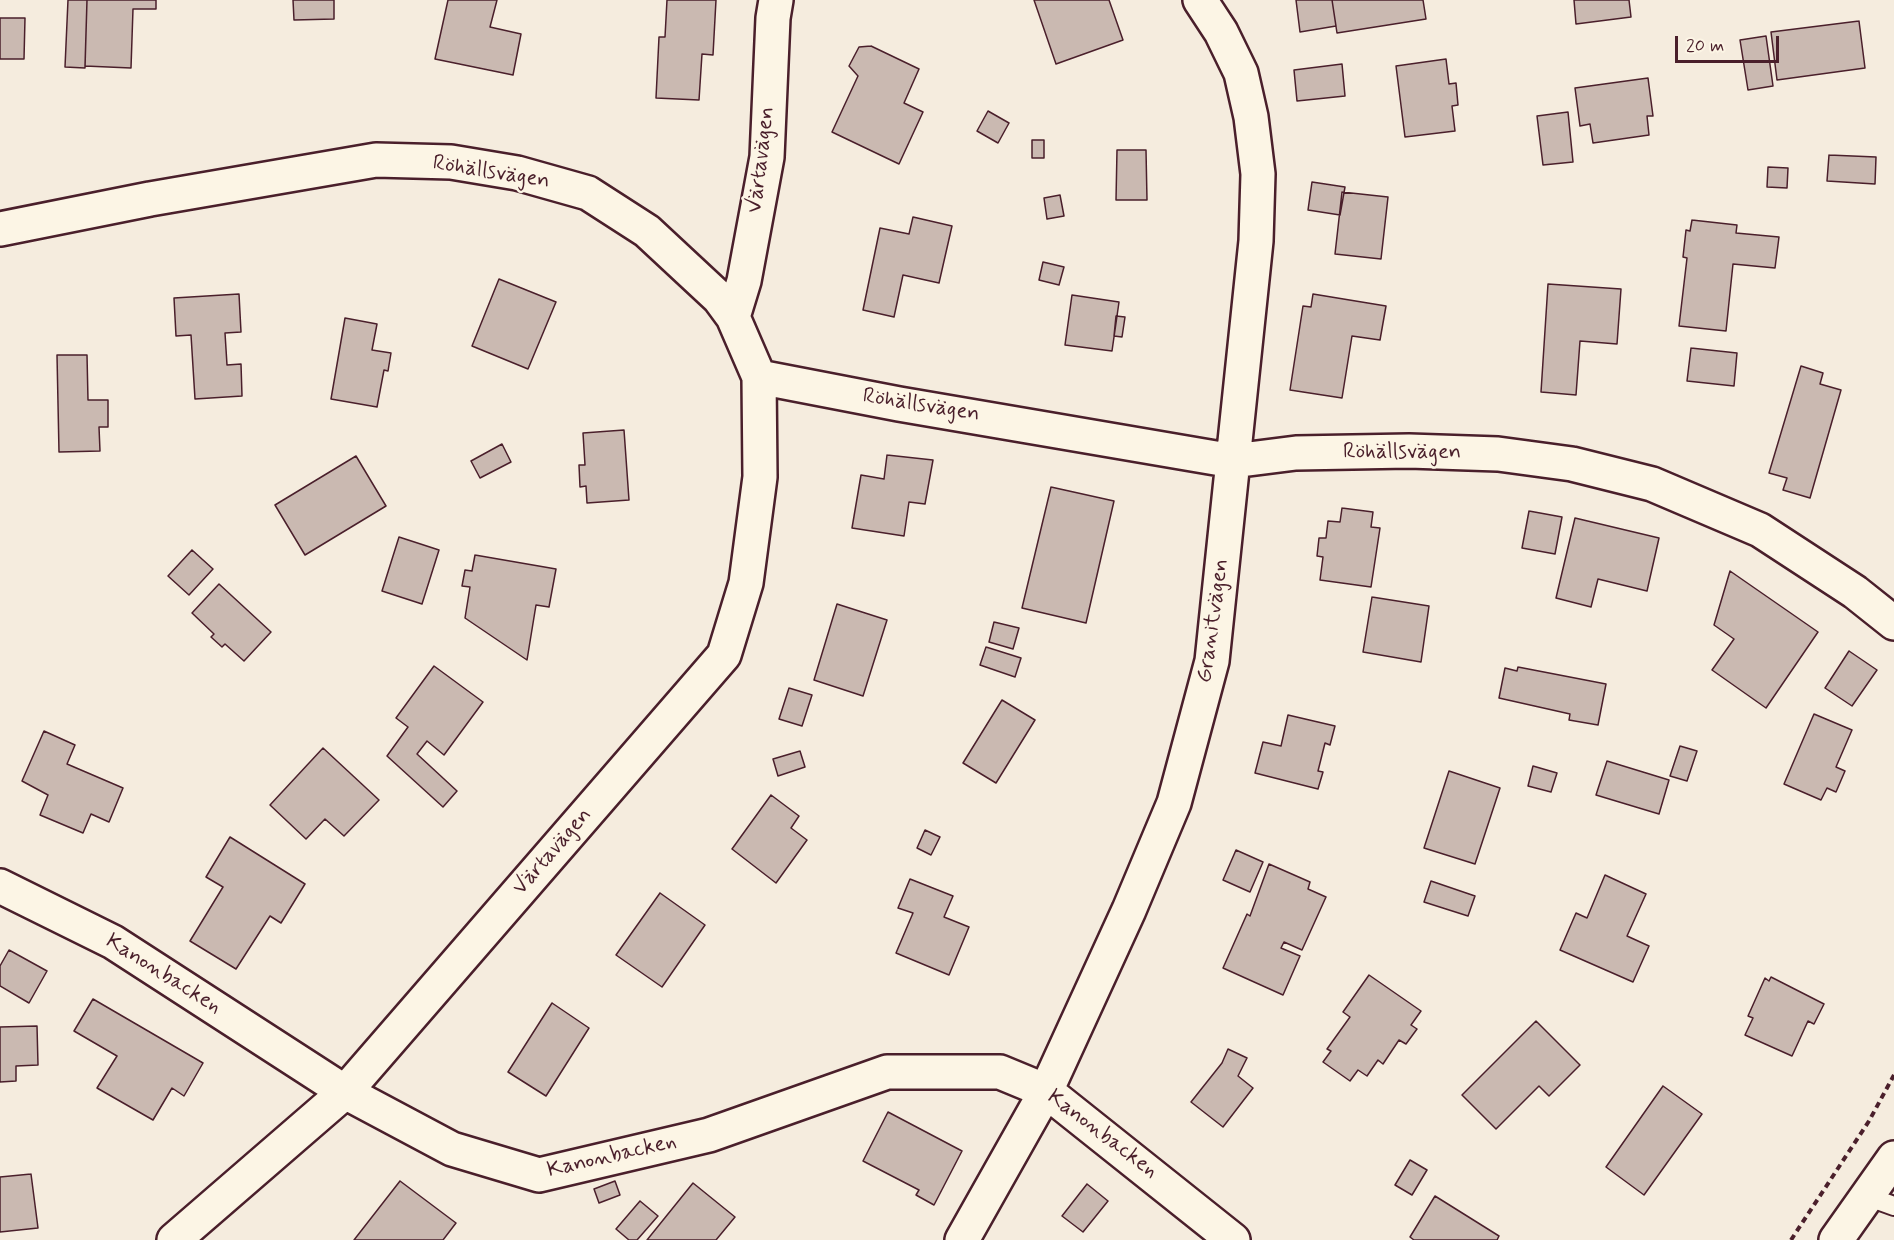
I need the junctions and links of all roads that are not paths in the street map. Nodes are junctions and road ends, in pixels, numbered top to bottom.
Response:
1 (776, 0) edge
2 (1200, 0) edge
3 (0, 229) edge
4 (733, 317) junction
5 (759, 377) junction
6 (1233, 461) junction
7 (1894, 623) edge
8 (0, 886) edge
9 (1046, 1091) junction
10 (345, 1092) junction
11 (1894, 1158) edge
12 (1881, 1202) edge
13 (174, 1240) edge
14 (963, 1240) edge
15 (1233, 1240) edge
16 (1836, 1240) edge

1 - 4 street, Värtavägen
2 - 6 street, Granitvägen
3 - 4 street, Röhällsvägen
4 - 5 street, Röhällsvägen
5 - 6 street, Röhällsvägen
5 - 10 street, Värtavägen
6 - 7 street, Röhällsvägen
6 - 9 street, Granitvägen
8 - 10 street, Kanonbacken
9 - 10 street, Kanonbacken
9 - 14 street, Granitvägen
9 - 15 street, Kanonbacken
10 - 13 street, Värtavägen
11 - 12 street
12 - 16 street

